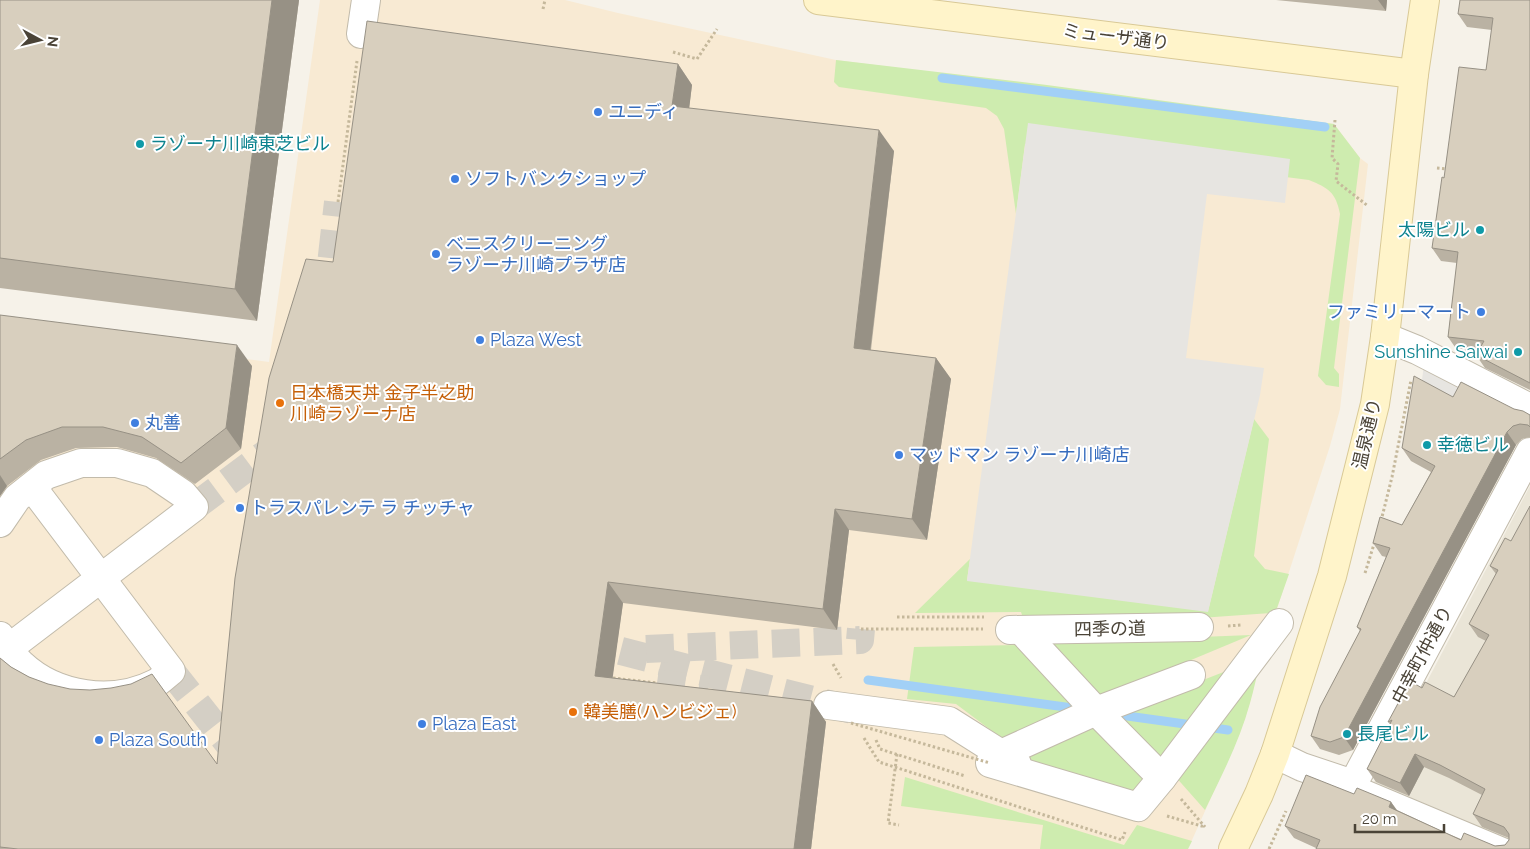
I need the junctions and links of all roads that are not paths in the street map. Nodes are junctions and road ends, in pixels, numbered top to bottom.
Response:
1 (366, 0) edge
2 (818, 0) edge
3 (1425, 0) edge
4 (958, 9) edge
5 (361, 34) road end
6 (1414, 74) junction
7 (1385, 337) junction
8 (1530, 408) edge
9 (1530, 452) edge
10 (32, 487) junction
11 (0, 523) edge
12 (101, 578) junction
13 (1280, 623) dead end
14 (1199, 628) dead end
15 (5, 642) edge
16 (1191, 675) dead end
17 (828, 705) dead end
18 (1096, 711) junction
19 (1275, 754) junction
20 (996, 758) junction
21 (1162, 778) junction
22 (1352, 784) junction
23 (1233, 849) edge
24 (1508, 849) edge

1 - 5 street
2 - 4 street, ミューザ通り
3 - 6 street, 温泉通り
4 - 6 street, ミューザ通り
6 - 7 street, 温泉通り
7 - 8 street
7 - 19 street, 温泉通り
9 - 22 street, 中幸町仲通り
10 - 11 street
10 - 12 street
10 - 12 street
12 - 15 street
12 - 15 street
13 - 21 street
14 - 18 street, 四季の道
16 - 18 street
17 - 20 street
18 - 20 street
18 - 21 street
19 - 22 street
19 - 23 street, 温泉通り
20 - 21 street
22 - 24 lane

